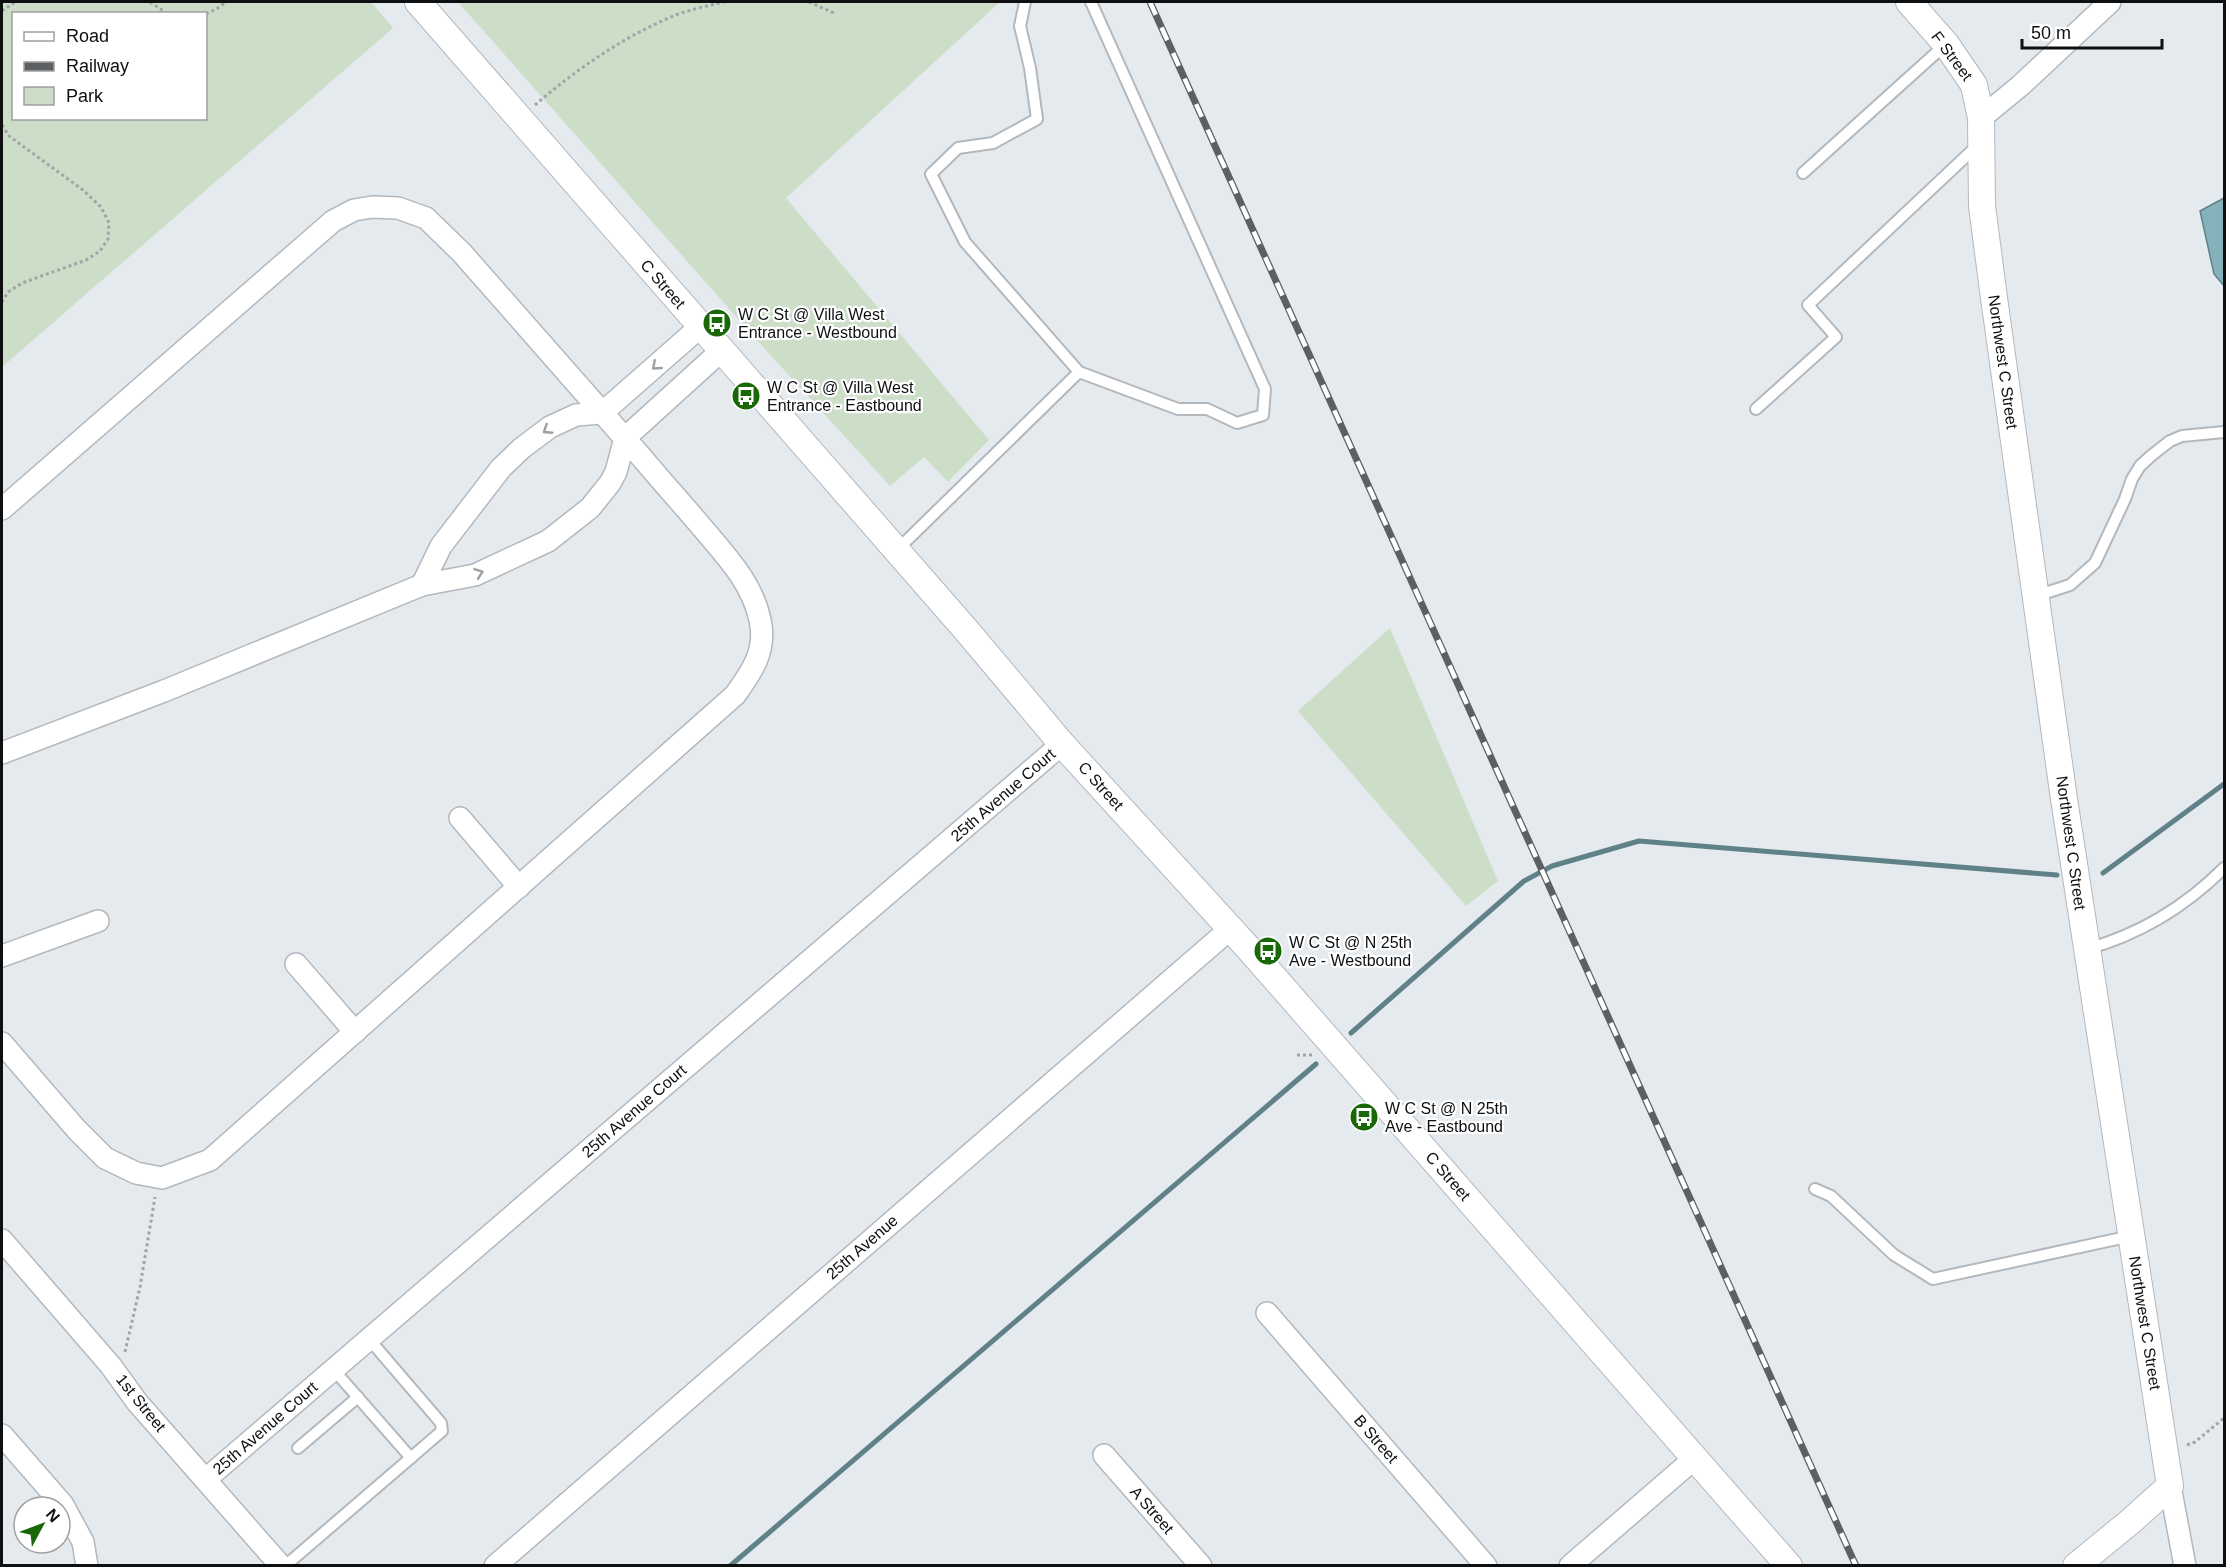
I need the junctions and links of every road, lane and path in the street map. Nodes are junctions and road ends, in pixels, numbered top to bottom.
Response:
1 (15, 2) edge
2 (150, 2) edge
3 (225, 2) edge
4 (418, 2) edge
5 (724, 2) edge
6 (809, 2) edge
7 (1025, 2) edge
8 (1091, 2) edge
9 (1909, 2) edge
10 (2110, 2) edge
11 (2, 11) edge
12 (165, 12) edge
13 (834, 13) dead end
14 (207, 14) edge
15 (1946, 44) junction
16 (520, 118) junction
17 (2, 125) edge
18 (1981, 130) junction
19 (1803, 173) dead end
20 (2, 302) edge
21 (700, 327) junction
22 (721, 351) junction
23 (1079, 372) junction
24 (1756, 409) dead end
25 (602, 413) junction
26 (2224, 432) edge
27 (625, 438) junction
28 (2, 509) edge
29 (897, 551) junction
30 (422, 585) junction
31 (2036, 596) junction
32 (1062, 744) junction
33 (2, 753) edge
34 (460, 818) dead end
35 (2224, 868) edge
36 (519, 887) junction
37 (98, 921) dead end
38 (1230, 929) junction
39 (2087, 949) junction
40 (2, 956) edge
41 (296, 964) dead end
42 (355, 1032) junction
43 (2, 1043) edge
44 (1317, 1054) dead end
45 (1297, 1055) dead end
46 (158, 1177) junction
47 (1815, 1189) dead end
48 (2131, 1236) junction
49 (2, 1240) edge
50 (1267, 1313) dead end
51 (369, 1339) junction
52 (124, 1356) dead end
53 (333, 1369) junction
54 (358, 1397) junction
55 (2224, 1418) edge
56 (2, 1435) edge
57 (298, 1448) dead end
58 (2166, 1454) junction
59 (1104, 1455) dead end
60 (411, 1458) junction
61 (1695, 1458) junction
62 (206, 1479) junction
63 (2170, 1486) junction
64 (87, 1566) edge
65 (283, 1566) edge
66 (495, 1566) edge
67 (1201, 1566) edge
68 (1486, 1566) edge
69 (1570, 1566) edge
70 (1789, 1566) edge
71 (2076, 1566) edge
72 (2185, 1566) edge

1 - 11 path
2 - 12 path
3 - 14 path
4 - 16 street, C Street
5 - 16 path
6 - 13 path
7 - 23 lane
8 - 23 lane
9 - 15 street, F Street
10 - 18 street
15 - 18 street, F Street
15 - 19 lane
16 - 21 street, C Street
17 - 20 path
18 - 24 lane
18 - 31 street, Northwest C Street
21 - 22 street, C Street
21 -> 25 street
22 - 27 street
22 - 29 street, C Street
23 - 29 lane
25 - 27 street
25 - 28 street
25 -> 30 street
26 - 31 lane
30 -> 27 street
27 - 36 street
29 - 32 street, C Street
30 - 33 street
31 - 39 street, Northwest C Street
32 - 38 street, C Street
32 - 51 street, 25th Avenue Court
34 - 36 street
35 - 39 lane
36 - 42 street
37 - 40 street
38 - 61 street, C Street
38 - 66 street, 25th Avenue
39 - 48 street, Northwest C Street
41 - 42 street
42 - 46 street
43 - 46 street
44 - 45 path
46 - 52 path
47 - 48 lane
48 - 58 street, Northwest C Street
49 - 62 street, 1st Street
50 - 68 street, B Street
51 - 53 street, 25th Avenue Court
51 - 60 lane
53 - 54 lane
53 - 62 street, 25th Avenue Court
54 - 57 lane
54 - 60 lane
55 - 58 path
56 - 64 street
58 - 63 street, Northwest C Street
59 - 67 street, A Street
60 - 65 lane
61 - 69 street
61 - 70 street, C Street
62 - 65 street, 1st Street
63 - 71 street
63 - 72 street, Northwest C Street

